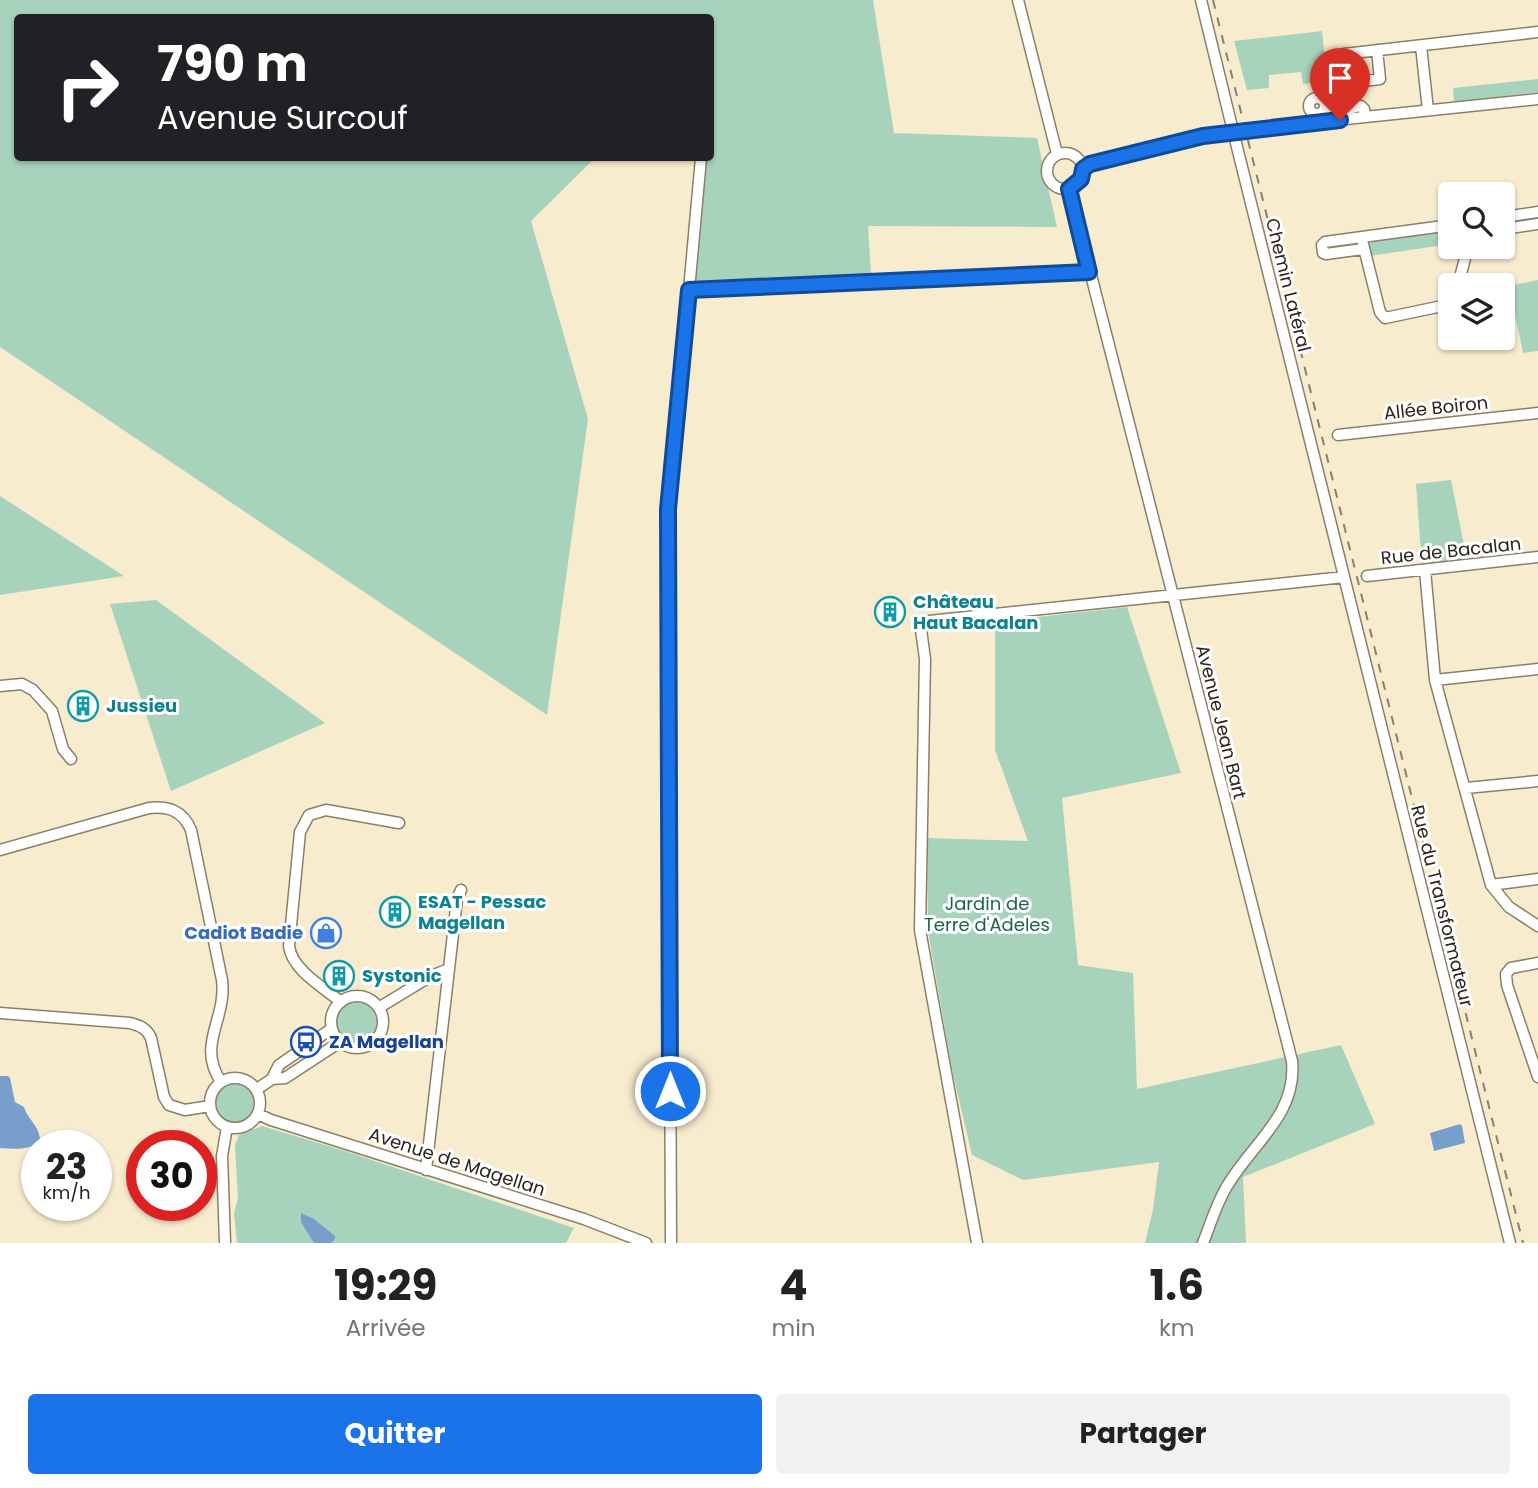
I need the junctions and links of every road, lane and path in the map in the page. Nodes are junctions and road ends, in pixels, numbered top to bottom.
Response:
1 (1018, 0) edge
2 (1201, 0) edge
3 (1538, 32) edge
4 (1421, 46) junction
5 (1377, 50) junction
6 (1538, 99) edge
7 (1325, 109) dead end
8 (1428, 110) junction
9 (1365, 117) junction
10 (1057, 154) junction
11 (701, 161) edge
12 (1083, 169) junction
13 (1069, 189) junction
14 (1538, 212) edge
15 (1515, 215) edge
16 (1538, 224) edge
17 (1438, 227) edge
18 (1515, 227) edge
19 (1363, 237) junction
20 (1363, 249) junction
21 (1089, 272) junction
22 (689, 290) junction
23 (1438, 307) edge
24 (1538, 413) edge
25 (1338, 435) dead end
26 (1538, 558) edge
27 (1424, 570) junction
28 (1367, 576) dead end
29 (1344, 577) junction
30 (1172, 594) junction
31 (1538, 669) edge
32 (1435, 680) junction
33 (0, 686) edge
34 (71, 759) dead end
35 (1538, 781) edge
36 (1466, 788) junction
37 (400, 823) dead end
38 (0, 850) edge
39 (1538, 879) edge
40 (1491, 885) junction
41 (461, 890) dead end
42 (1538, 926) edge
43 (1538, 964) edge
44 (449, 969) junction
45 (341, 1002) junction
46 (380, 1007) junction
47 (0, 1013) edge
48 (331, 1029) junction
49 (340, 1042) junction
50 (1534, 1053) edge
51 (1538, 1077) edge
52 (272, 1079) junction
53 (221, 1082) junction
54 (257, 1089) junction
55 (210, 1105) junction
56 (258, 1114) junction
57 (228, 1127) junction
58 (426, 1170) junction
59 (225, 1243) edge
60 (646, 1243) edge
61 (671, 1243) edge
62 (977, 1243) edge
63 (1203, 1243) edge
64 (1510, 1243) edge

1 - 10 street
2 - 29 street, Chemin Latéral
3 - 4 street
4 - 5 street
4 - 8 street
5 - 5 street
6 - 8 street
7 - 9 street
8 - 9 street
9 - 12 street
10 - 12 street
10 - 13 street
11 - 22 street
12 - 13 street
13 - 21 street, Avenue Jean Bart
14 - 15 street
16 - 18 street
17 - 19 street
19 - 20 street
19 - 20 street
20 - 23 street
21 - 22 street
21 - 30 street, Avenue Jean Bart
22 - 61 street
24 - 25 street, Allée Boiron
26 - 27 street, Rue de Bacalan
27 - 28 street, Rue de Bacalan
27 - 32 street
29 - 30 street
29 - 64 street, Rue du Transformateur
30 - 62 street
30 - 63 street, Avenue Jean Bart
31 - 32 street
32 - 36 street
33 - 34 street
35 - 36 street
36 - 40 street
37 - 45 street
38 - 53 street
39 - 40 street
40 - 42 street
41 - 44 street
43 - 50 street
44 - 46 street
44 - 58 street
45 - 46 street
45 - 48 street
46 - 49 street
47 - 55 street
48 - 49 street
48 - 52 street
49 - 52 street
50 - 51 street
52 - 54 street
53 - 54 street
53 - 55 street
54 - 56 street
55 - 57 street
56 - 57 street
56 - 58 street, Avenue de Magellan
57 - 59 street
58 - 60 street, Avenue de Magellan

